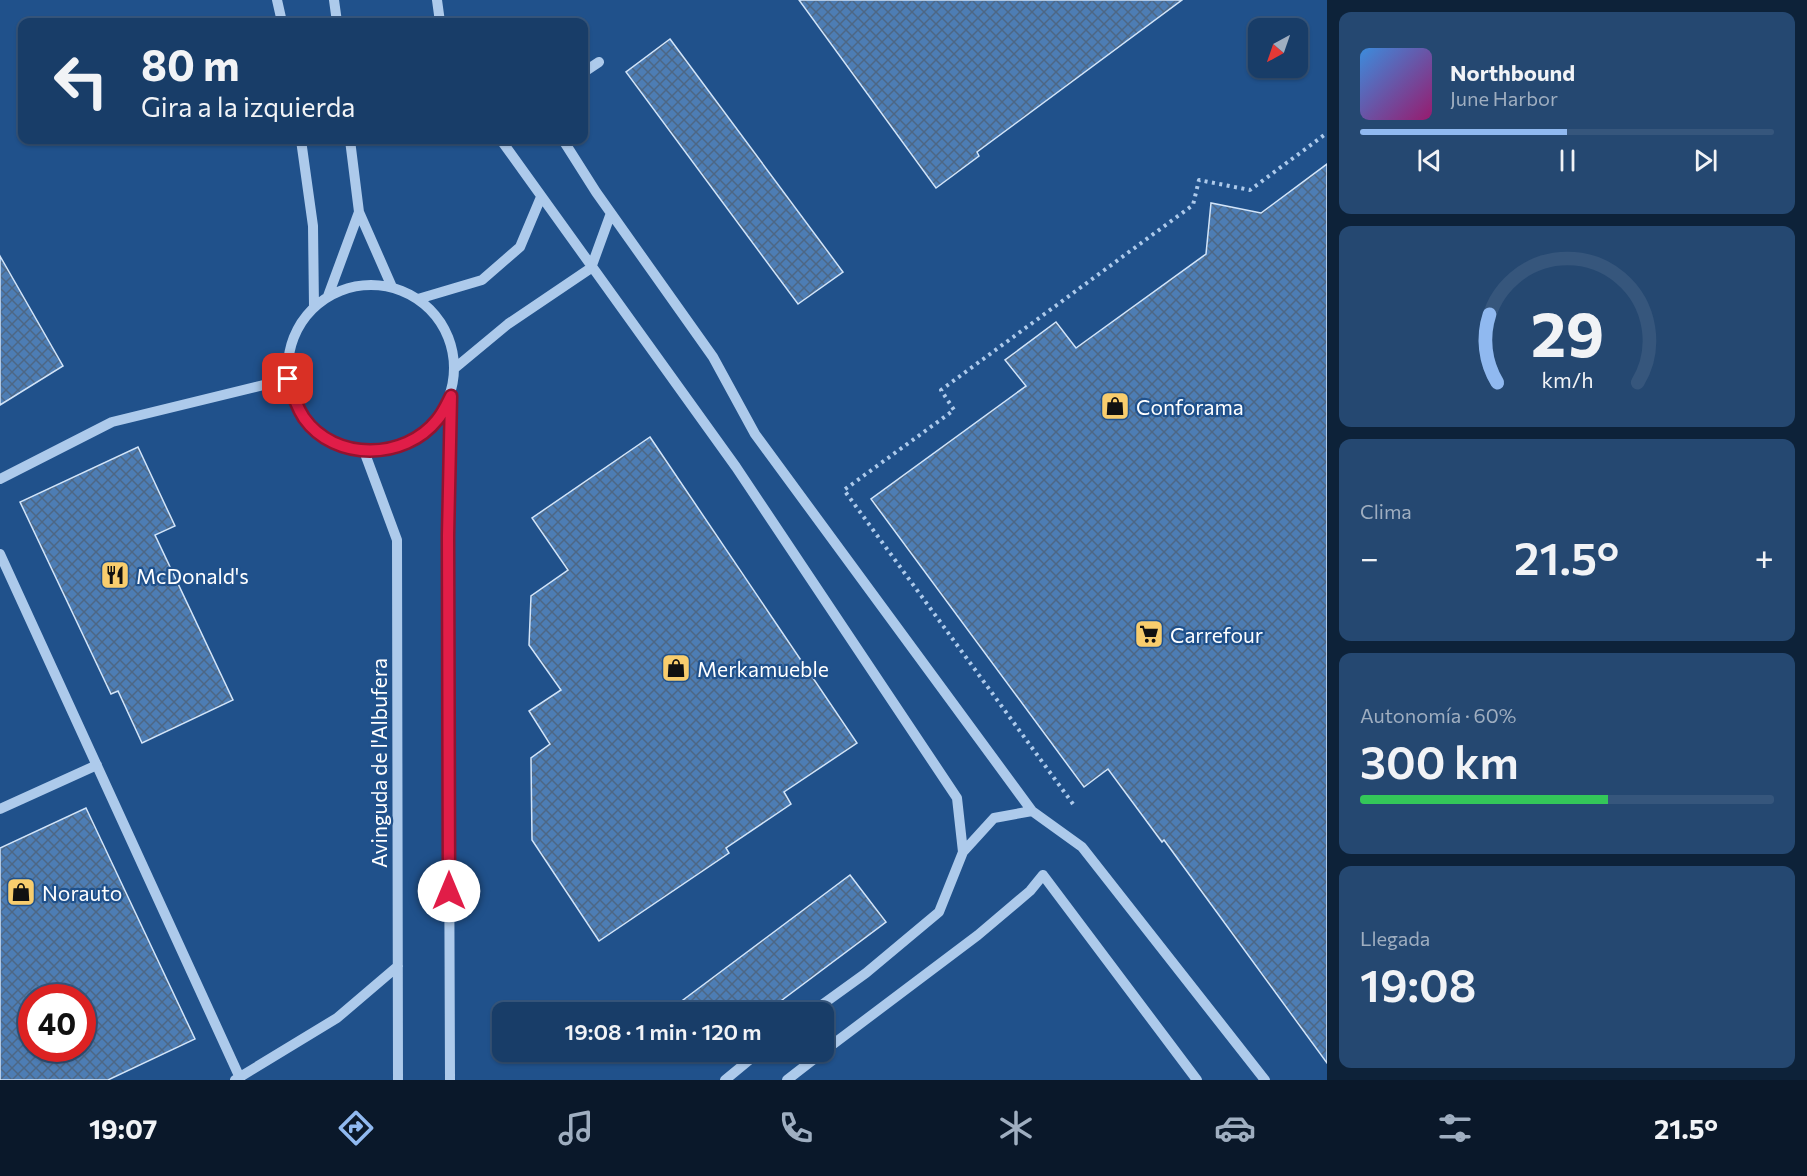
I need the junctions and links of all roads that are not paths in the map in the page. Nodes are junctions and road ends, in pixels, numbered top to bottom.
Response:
1 (277, 0) edge
2 (334, 0) edge
3 (437, 0) edge
4 (281, 18) edge
5 (336, 18) edge
6 (439, 18) edge
7 (598, 62) dead end
8 (588, 69) edge
9 (302, 144) edge
10 (350, 144) edge
11 (504, 144) edge
12 (565, 144) edge
13 (541, 197) junction
14 (359, 212) junction
15 (611, 213) junction
16 (591, 268) junction
17 (392, 287) junction
18 (328, 296) junction
19 (418, 299) junction
20 (314, 307) junction
21 (455, 368) junction
22 (288, 379) junction
23 (451, 396) junction
24 (364, 451) junction
25 (0, 478) edge
26 (0, 554) edge
27 (97, 765) junction
28 (0, 808) edge
29 (1032, 811) junction
30 (963, 852) junction
31 (398, 966) junction
32 (826, 1002) edge
33 (834, 1044) edge
34 (747, 1062) edge
35 (810, 1062) edge
36 (240, 1079) edge
37 (398, 1080) edge
38 (450, 1080) edge
39 (725, 1080) edge
40 (787, 1080) edge
41 (1197, 1080) edge
42 (1265, 1080) edge

1 - 4 street
2 - 5 street
3 - 6 street
7 - 8 street
9 - 20 street
10 - 14 street
11 - 13 street
12 - 15 street
13 - 16 street
13 - 19 street
14 - 17 street
14 - 18 street
15 - 16 street
15 - 29 street
16 - 21 street
16 - 30 street
17 - 18 street
17 - 19 street
18 - 20 street
19 - 21 street
20 - 22 street
21 - 23 street
22 - 24 street
22 - 25 street
23 - 24 street
23 - 38 street
24 - 31 street, Avinguda de l'Albufera
26 - 27 street
27 - 28 street
27 - 36 street
29 - 30 street
29 - 42 street
30 - 32 street
31 - 36 street
31 - 37 street, Avinguda de l'Albufera
33 - 41 street
34 - 39 street
35 - 40 street

